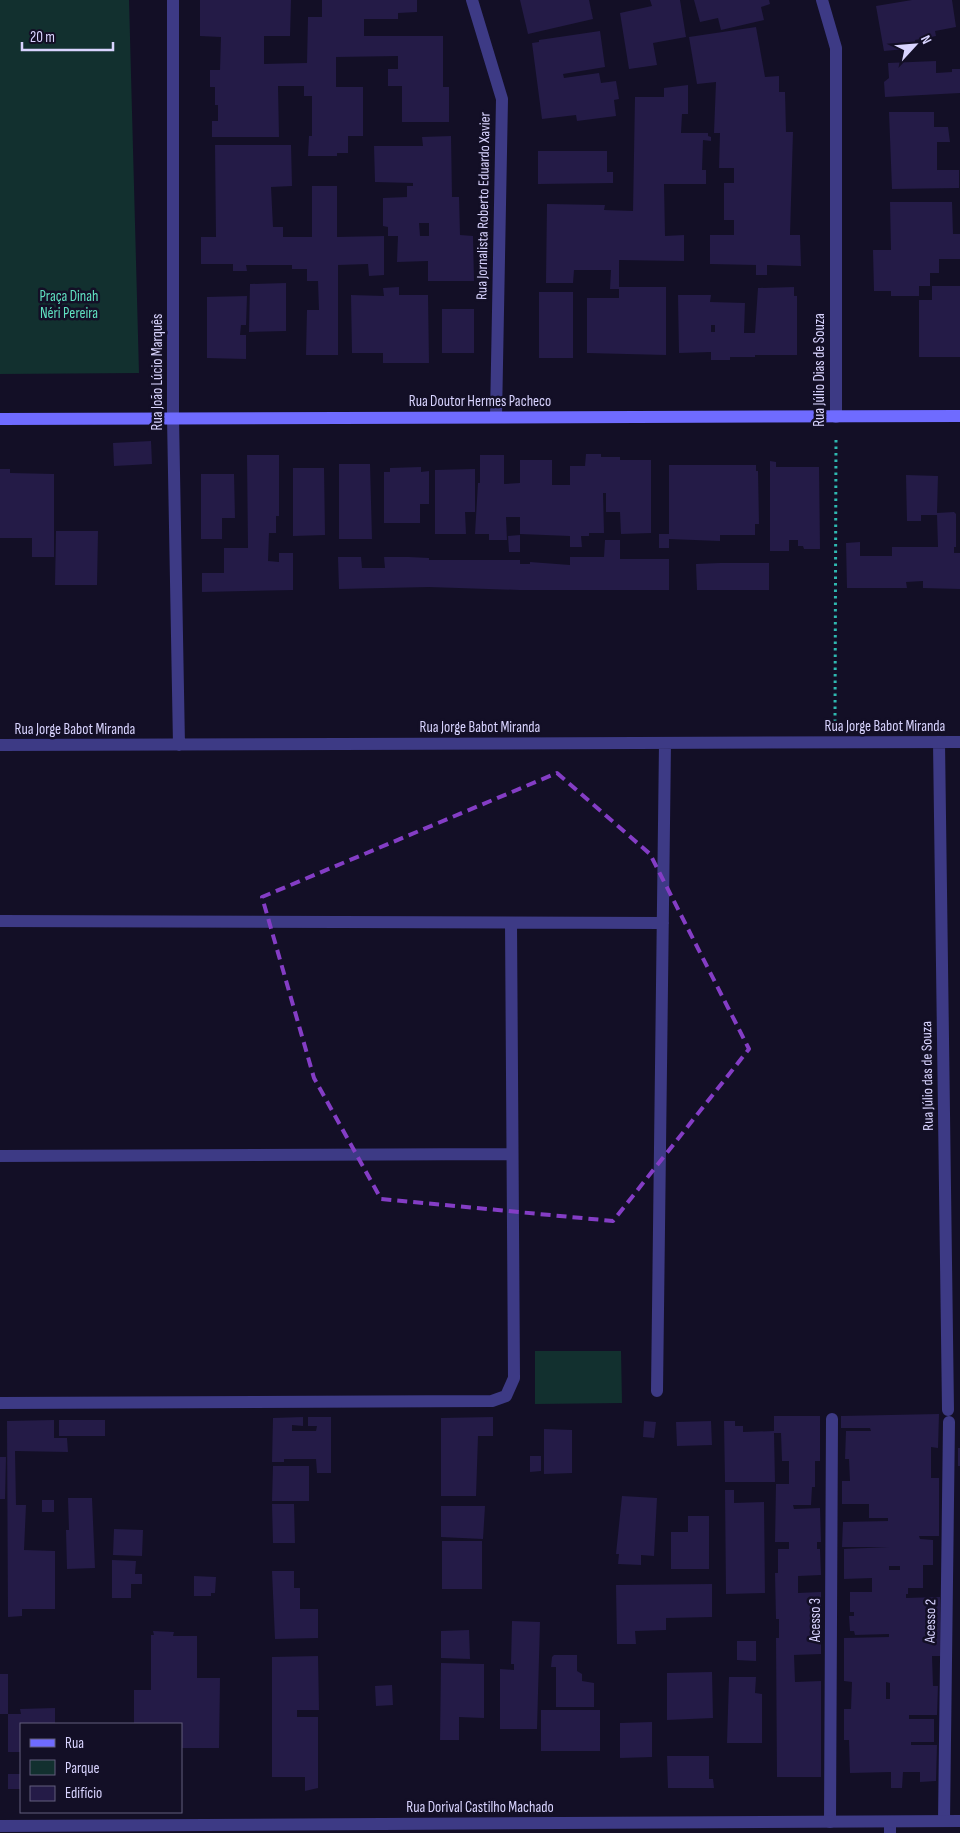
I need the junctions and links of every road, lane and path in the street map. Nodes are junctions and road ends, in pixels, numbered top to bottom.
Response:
1 (173, 0) edge
2 (472, 0) edge
3 (822, 0) edge
4 (960, 416) edge
5 (836, 417) junction
6 (173, 418) junction
7 (496, 418) junction
8 (0, 419) edge
9 (835, 742) junction
10 (939, 742) junction
11 (960, 742) edge
12 (665, 743) junction
13 (0, 745) edge
14 (179, 745) junction
15 (0, 921) edge
16 (511, 923) junction
17 (663, 923) junction
18 (512, 1154) junction
19 (0, 1156) edge
20 (656, 1391) dead end
21 (0, 1402) edge
22 (948, 1416) joint
23 (832, 1419) dead end
24 (944, 1821) junction
25 (960, 1821) edge
26 (830, 1822) junction
27 (890, 1827) edge
28 (8, 1828) edge
29 (182, 1829) edge
30 (278, 1829) edge

1 - 6 street, Rua João Lúcio Marquês
2 - 7 street, Rua Jornalista Roberto Eduardo Xavier
3 - 5 street, Rua Júlio Dias de Souza
4 - 5 street, Rua Doutor Hermes Pacheco
5 - 7 street, Rua Doutor Hermes Pacheco
5 - 9 path, Rua Júlio Dias de Souza
6 - 7 street, Rua Doutor Hermes Pacheco
6 - 8 street, Rua Doutor Hermes Pacheco
6 - 14 street, Rua João Lúcio Marquês
9 - 10 street, Rua Jorge Babot Miranda
9 - 12 street, Rua Jorge Babot Miranda
10 - 11 street, Rua Jorge Babot Miranda
10 - 22 street, Rua Júlio das de Souza
12 - 14 street, Rua Jorge Babot Miranda
12 - 17 street
13 - 14 street, Rua Jorge Babot Miranda
15 - 16 street
16 - 17 street
16 - 18 street
17 - 20 street
18 - 19 street
18 - 21 street
22 - 24 street, Acesso 2
23 - 26 street, Acesso 3
24 - 25 street, Rua Dorival Castilho Machado
24 - 27 street, Rua Dorival Castilho Machado
26 - 27 street, Rua Dorival Castilho Machado
26 - 30 street, Rua Dorival Castilho Machado
28 - 29 street, Rua Dorival Castilho Machado
29 - 30 street, Rua Dorival Castilho Machado

